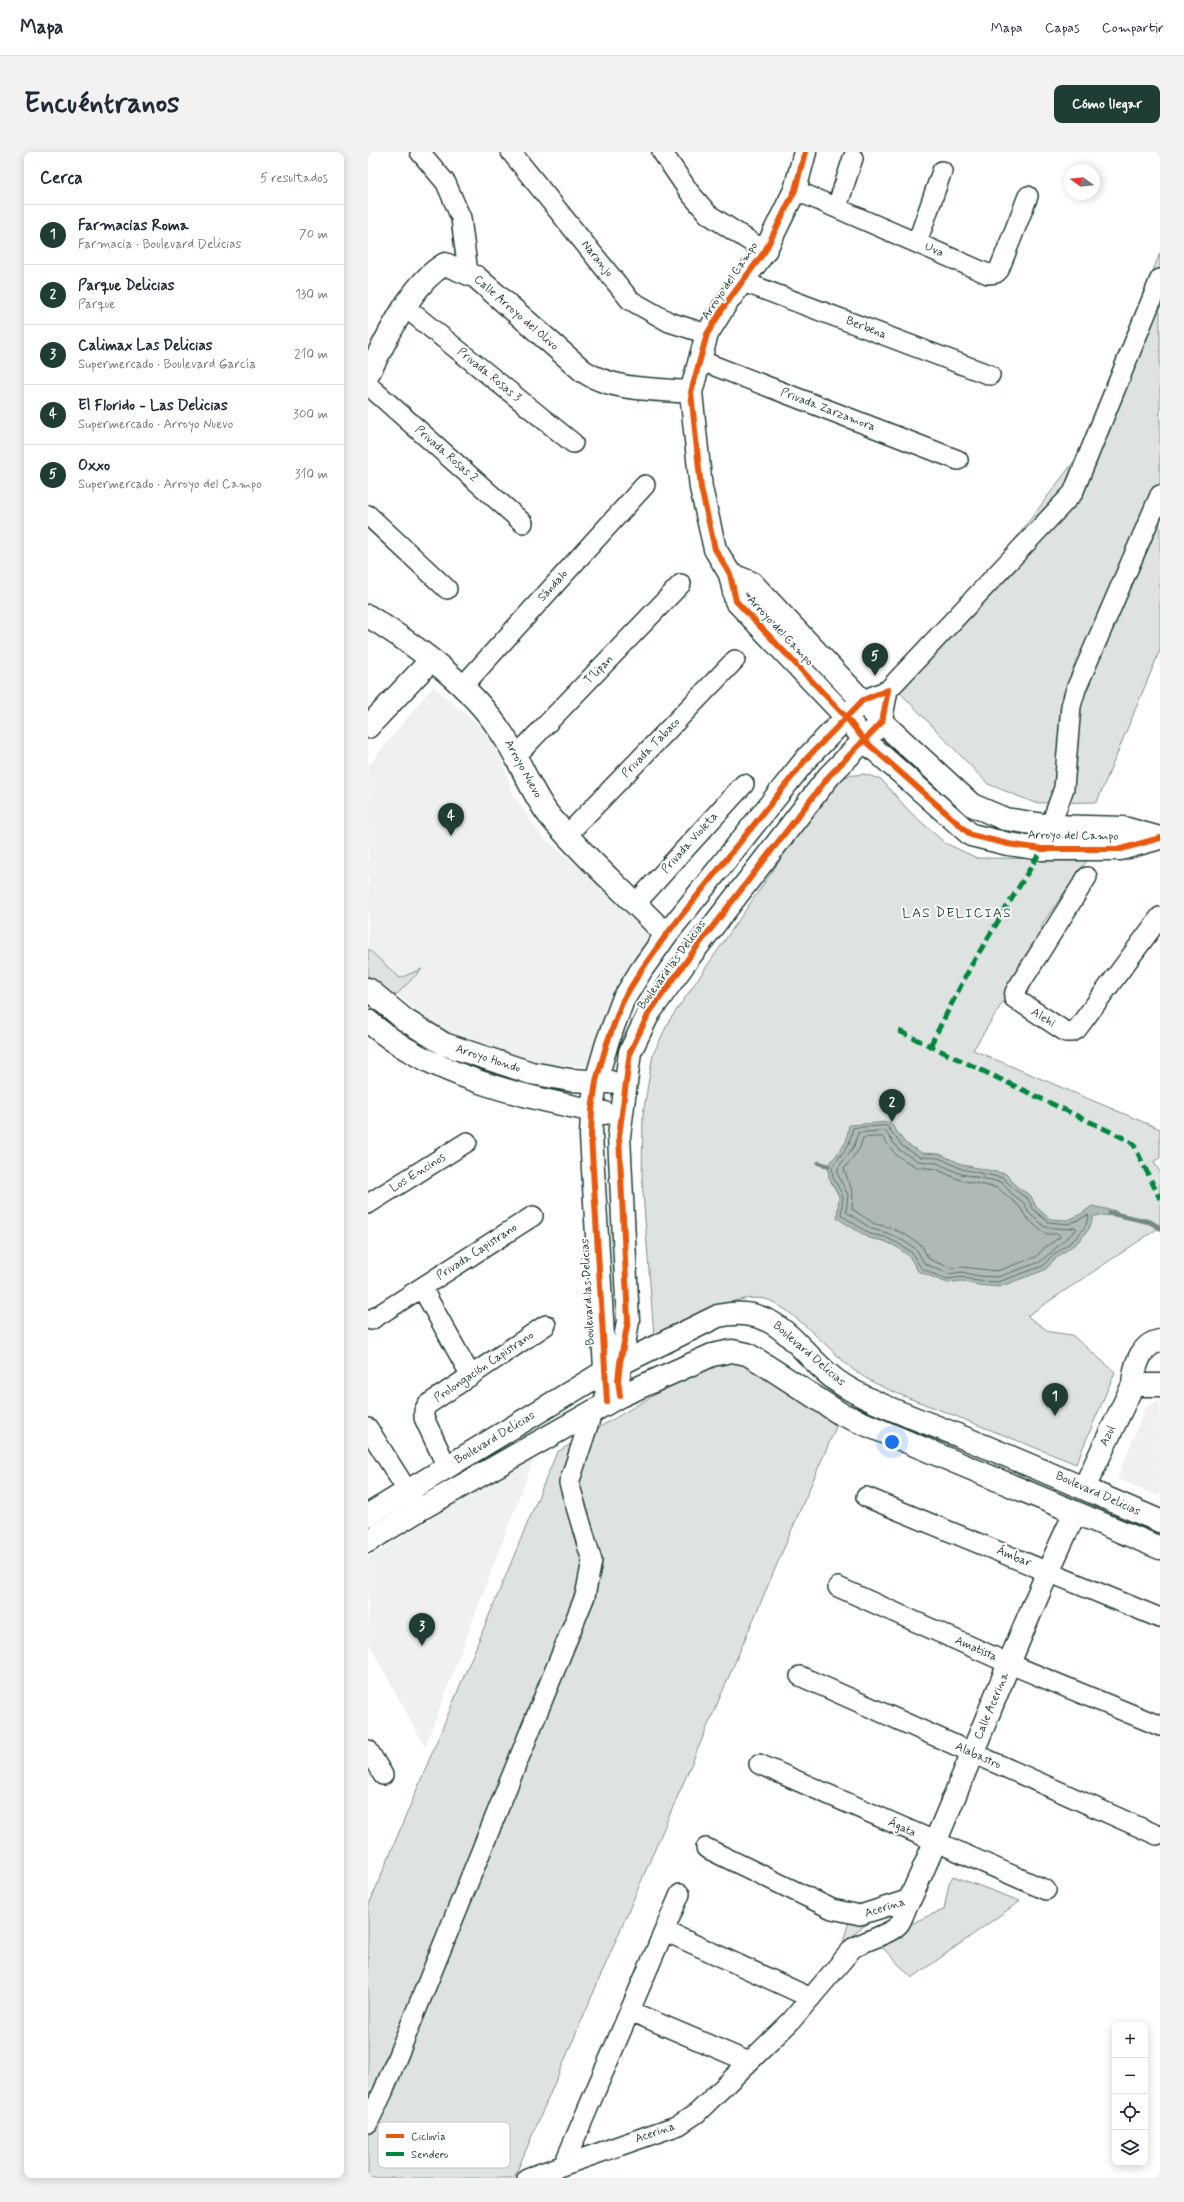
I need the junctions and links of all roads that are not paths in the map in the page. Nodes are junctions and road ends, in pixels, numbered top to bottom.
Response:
1 (420, 152) edge
2 (511, 152) edge
3 (662, 152) edge
4 (805, 152) edge
5 (853, 158) dead end
6 (942, 171) dead end
7 (795, 190) junction
8 (1028, 196) dead end
9 (837, 207) junction
10 (917, 242) junction
11 (765, 250) junction
12 (468, 273) junction
13 (1160, 280) edge
14 (742, 281) junction
15 (405, 307) junction
16 (707, 334) junction
17 (699, 360) junction
18 (368, 374) edge
19 (990, 375) dead end
20 (368, 385) edge
21 (692, 392) junction
22 (573, 443) dead end
23 (958, 460) dead end
24 (645, 485) dead end
25 (1160, 495) edge
26 (368, 514) edge
27 (523, 523) dead end
28 (730, 574) junction
29 (681, 584) dead end
30 (448, 589) dead end
31 (368, 616) edge
32 (431, 660) junction
33 (735, 660) dead end
34 (462, 688) junction
35 (888, 690) junction
36 (863, 700) junction
37 (846, 717) junction
38 (882, 722) junction
39 (368, 727) edge
40 (865, 741) junction
41 (516, 756) junction
42 (744, 784) dead end
43 (1051, 826) junction
44 (567, 835) junction
45 (1042, 849) junction
46 (1087, 877) dead end
47 (636, 903) junction
48 (1160, 917) edge
49 (666, 935) junction
50 (368, 990) edge
51 (368, 1021) edge
52 (596, 1080) junction
53 (625, 1085) junction
54 (592, 1110) junction
55 (621, 1116) junction
56 (467, 1142) dead end
57 (368, 1204) edge
58 (533, 1216) dead end
59 (422, 1288) junction
60 (371, 1320) dead end
61 (546, 1325) dead end
62 (1160, 1341) edge
63 (612, 1368) junction
64 (471, 1376) junction
65 (1133, 1385) junction
66 (1160, 1385) edge
67 (606, 1403) junction
68 (368, 1428) edge
69 (447, 1467) junction
70 (1084, 1488) junction
71 (408, 1490) junction
72 (866, 1497) dead end
73 (419, 1510) junction
74 (1076, 1513) junction
75 (368, 1514) edge
76 (1160, 1521) edge
77 (368, 1541) edge
78 (1160, 1548) edge
79 (1048, 1570) junction
80 (838, 1587) dead end
81 (1160, 1618) edge
82 (1010, 1664) junction
83 (800, 1676) dead end
84 (1160, 1726) edge
85 (368, 1750) edge
86 (972, 1754) junction
87 (758, 1764) dead end
88 (383, 1775) dead end
89 (1157, 1835) dead end
90 (936, 1843) junction
91 (706, 1848) dead end
92 (1046, 1890) dead end
93 (680, 1894) dead end
94 (910, 1899) junction
95 (665, 1931) junction
96 (811, 1998) junction
97 (630, 2011) junction
98 (749, 2062) junction
99 (368, 2123) edge
100 (564, 2164) junction
101 (527, 2178) edge

1 - 12 street
2 - 16 street, Naranjo
3 - 11 street
4 - 7 street, Arroyo del Campo
5 - 9 street
6 - 10 street
7 - 9 street, Uva
7 - 11 street, Arroyo del Campo
8 - 10 street, Uva
9 - 10 street, Uva
11 - 14 street, Arroyo del Campo
12 - 15 street, Calle Arroyo del Olivo
12 - 21 street, Calle Arroyo del Olivo
13 - 35 street
14 - 16 street, Arroyo del Campo
14 - 19 street, Berbena
15 - 18 street, Calle Arroyo del Olivo
15 - 22 street, Privada Rosas 3
16 - 17 street, Arroyo del Campo
17 - 21 street, Arroyo del Campo
17 - 23 street, Privada Zarzamora
20 - 27 street, Privada Rosas 2
21 - 28 street, Arroyo del Campo
24 - 34 street, Sándalo
25 - 43 street
26 - 30 street
28 - 36 street, Arroyo del Campo
28 - 37 street, Arroyo del Campo
29 - 41 street, T´lipan
31 - 32 street, Arroyo Nuevo
32 - 34 street, Arroyo Nuevo
32 - 39 street
33 - 44 street, Privada Tabaco
34 - 41 street, Arroyo Nuevo
35 - 36 street
35 - 38 street
36 - 37 street, Boulevard las Delicias
36 - 38 street, Arroyo del Campo
37 - 40 street, Arroyo del Campo
37 - 49 street, Boulevard las Delicias
38 - 40 street, Boulevard las Delicias
38 - 43 street, Arroyo del Campo
40 - 45 street, Arroyo del Campo
40 - 53 street, Boulevard las Delicias
41 - 44 street, Arroyo Nuevo
42 - 47 street, Privada Violeta
43 - 45 street
43 - 45 street, Arroyo del Campo
44 - 47 street, Arroyo Nuevo
46 - 48 street, Alehi
47 - 49 street, Arroyo Nuevo
49 - 52 street, Boulevard las Delicias
50 - 52 street, Arroyo Hondo
51 - 54 street, Arroyo Hondo
52 - 53 street, Arroyo Hondo
52 - 54 street, Boulevard las Delicias
53 - 55 street, Boulevard las Delicias
54 - 55 street, Arroyo Hondo
54 - 63 street, Boulevard las Delicias
55 - 63 street, Boulevard las Delicias
56 - 57 street, Los Encinos
58 - 59 street, Privada Capistrano
59 - 60 street, Privada Capistrano
59 - 64 street
61 - 64 street, Prolongación Capistrano
62 - 65 street, Azul
63 - 67 street
63 - 69 street, Boulevard Delicias
63 - 70 street, Boulevard Delicias
64 - 69 street, Prolongación Capistrano
65 - 66 street
65 - 70 street, Azul
67 - 73 street, Boulevard Delicias
67 - 74 street, Boulevard Delicias
67 - 99 street
68 - 71 street
69 - 71 street, Boulevard Delicias
70 - 76 street, Boulevard Delicias
71 - 73 street
71 - 75 street, Boulevard Delicias
72 - 79 street, Ámbar
73 - 77 street, Boulevard Delicias
74 - 78 street, Boulevard Delicias
74 - 79 street, Calle Acerina
79 - 81 street, Ámbar
79 - 82 street, Calle Acerina
80 - 82 street, Amatista
82 - 84 street, Amatista
82 - 86 street, Calle Acerina
83 - 86 street, Alabastro
85 - 88 street
86 - 89 street, Alabastro
86 - 90 street, Calle Acerina
87 - 90 street, Ágata
90 - 92 street, Ágata
90 - 94 street, Calle Acerina
91 - 94 street, Acerina
93 - 95 street
94 - 96 street, Acerina
95 - 96 street
95 - 97 street
96 - 98 street, Acerina
97 - 98 street
97 - 100 street
98 - 100 street, Acerina
100 - 101 street, Acerina

